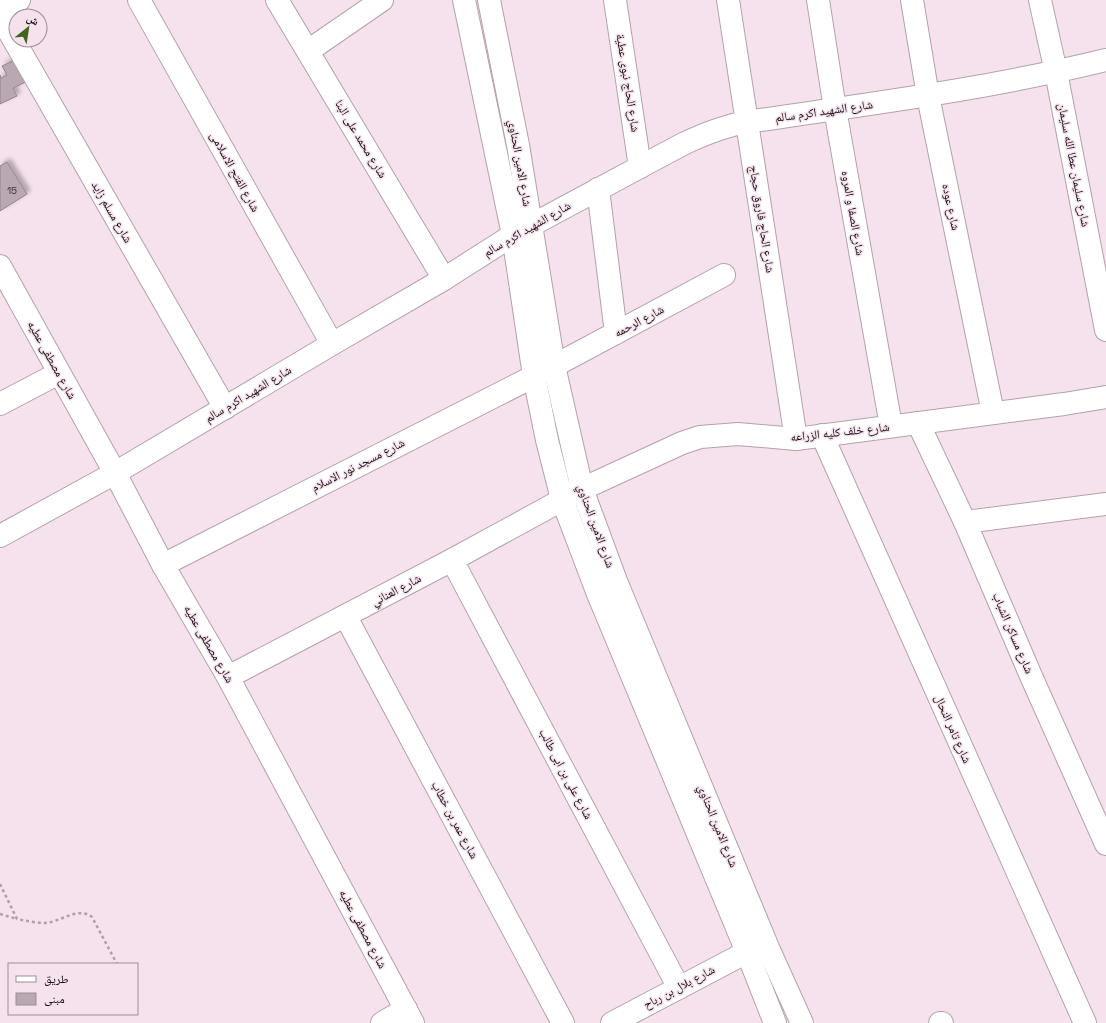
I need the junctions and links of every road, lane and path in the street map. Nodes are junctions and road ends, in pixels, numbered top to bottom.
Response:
1 (19, 0) edge
2 (139, 0) edge
3 (277, 0) edge
4 (382, 0) edge
5 (464, 0) edge
6 (489, 0) edge
7 (615, 0) edge
8 (728, 0) edge
9 (818, 0) edge
10 (912, 0) edge
11 (1040, 0) edge
12 (0, 11) edge
13 (0, 16) edge
14 (308, 50) junction
15 (1106, 60) edge
16 (1056, 72) junction
17 (928, 96) junction
18 (835, 109) junction
19 (747, 122) junction
20 (640, 167) junction
21 (598, 189) junction
22 (522, 231) junction
23 (1, 270) edge
24 (724, 275) dead end
25 (444, 279) junction
26 (1106, 330) edge
27 (616, 333) junction
28 (332, 344) junction
29 (554, 366) junction
30 (59, 373) junction
31 (534, 376) junction
32 (1106, 397) edge
33 (0, 404) edge
34 (225, 408) junction
35 (993, 413) junction
36 (918, 423) junction
37 (891, 426) junction
38 (822, 435) junction
39 (796, 439) junction
40 (115, 473) junction
41 (582, 489) junction
42 (562, 500) junction
43 (1106, 504) edge
44 (965, 522) junction
45 (0, 536) edge
46 (452, 560) junction
47 (163, 565) junction
48 (346, 617) junction
49 (228, 677) junction
50 (1106, 844) edge
51 (0, 884) edge
52 (0, 914) edge
53 (18, 919) junction
54 (747, 952) junction
55 (117, 963) edge
56 (679, 988) junction
57 (410, 1016) edge
58 (382, 1023) edge
59 (564, 1023) edge
60 (612, 1023) edge
61 (775, 1023) edge
62 (802, 1023) edge
63 (1085, 1023) edge

1 - 12 street
2 - 28 street, شارع الفتح الاسلامى
3 - 14 street, شارع محمد على البنا
4 - 14 street
5 - 22 street, شارع الامين الحناوي
6 - 22 street, شارع الامين الحناوي
7 - 20 street, شارع الحاج نبوى عطية
8 - 19 street, شارع الحاج فاروق حجاج
9 - 18 street, شارع الصفا و المروه
10 - 17 street, شارع عوده
11 - 16 street, شارع سليمان عطا الله سليمان
13 - 34 street, شارع مسلم زايد
14 - 25 street, شارع محمد على البنا
15 - 16 street, شارع الشهيد اكرم سالم
16 - 17 street, شارع الشهيد اكرم سالم
16 - 26 street, شارع سليمان عطا الله سليمان
17 - 18 street, شارع الشهيد اكرم سالم
17 - 35 street, شارع عوده
18 - 19 street, شارع الشهيد اكرم سالم
18 - 37 street, شارع الصفا و المروه
19 - 20 street, شارع الشهيد اكرم سالم
19 - 39 street, شارع الحاج فاروق حجاج
20 - 21 street, شارع الشهيد اكرم سالم
21 - 22 street, شارع الشهيد اكرم سالم
21 - 27 street
22 - 25 street, شارع الشهيد اكرم سالم
22 - 29 street, شارع الامين الحناوي
22 - 31 street, شارع الامين الحناوي
23 - 30 street, شارع مصطفى عطيه
24 - 27 street, شارع الرحمه
25 - 28 street, شارع الشهيد اكرم سالم
27 - 29 street, شارع الرحمه
28 - 34 street, شارع الشهيد اكرم سالم
29 - 31 street, شارع مسجد نور الاسلام
29 - 41 street, شارع الامين الحناوي
30 - 33 street
30 - 40 street, شارع مصطفى عطيه
31 - 42 street, شارع الامين الحناوي
31 - 47 street, شارع مسجد نور الاسلام
32 - 35 street, شارع خلف كليه الزراعه
34 - 40 street, شارع الشهيد اكرم سالم
35 - 36 street, شارع خلف كليه الزراعه
36 - 37 street, شارع خلف كليه الزراعه
36 - 44 street, شارع مساكن الشباب
37 - 38 street, شارع خلف كليه الزراعه
38 - 39 street, شارع خلف كليه الزراعه
38 - 63 street, شارع تامر النحال
39 - 41 street, شارع خلف كليه الزراعه
40 - 45 street, شارع الشهيد اكرم سالم
40 - 47 street, شارع مصطفى عطيه
41 - 42 street, شارع خلف كليه الزراعه
41 - 62 street, شارع الامين الحناوي
42 - 46 street, شارع العناني
42 - 54 street, شارع الامين الحناوي
43 - 44 street
44 - 50 street, شارع مساكن الشباب
46 - 48 street, شارع العناني
46 - 56 street, شارع على بن ابى طالب
47 - 49 street, شارع مصطفى عطيه
48 - 49 street, شارع العناني
48 - 59 street, شارع عمر بن خطاب
49 - 57 street, شارع مصطفى عطيه
51 - 53 path
52 - 53 path
53 - 55 path
54 - 56 street, شارع بلال بن رباح
54 - 61 street, شارع الامين الحناوي
56 - 60 street, شارع بلال بن رباح
57 - 58 street

